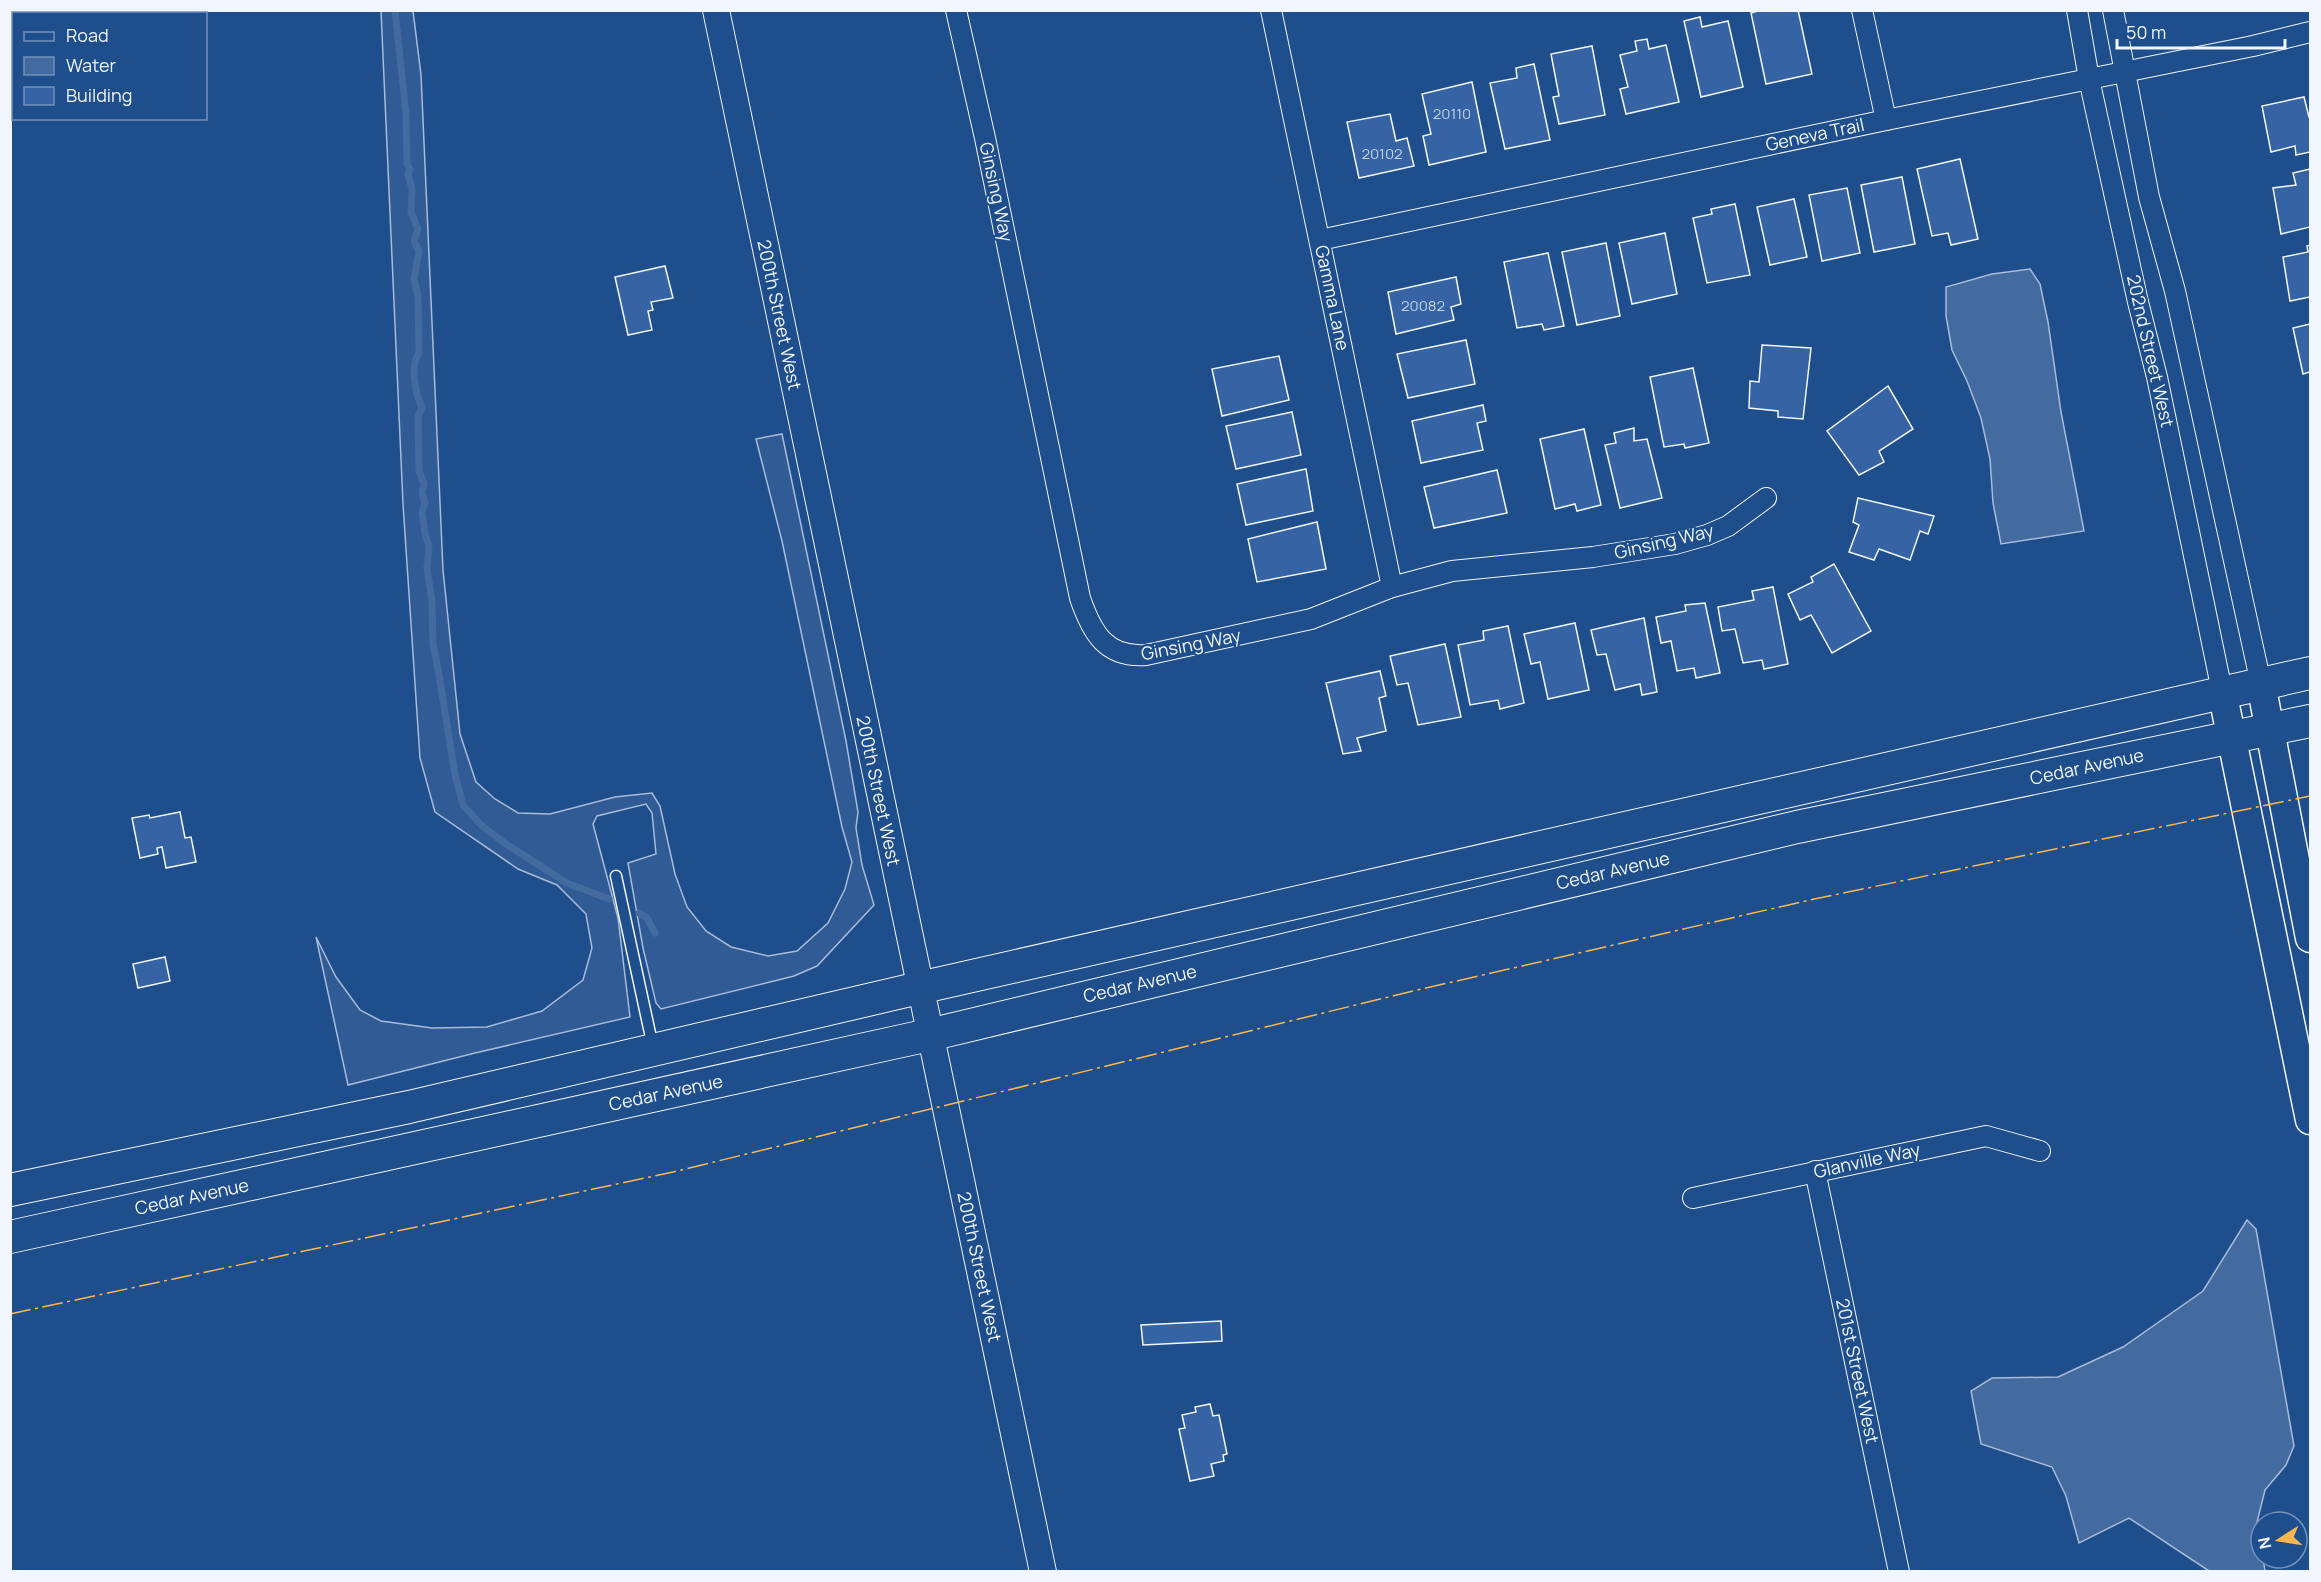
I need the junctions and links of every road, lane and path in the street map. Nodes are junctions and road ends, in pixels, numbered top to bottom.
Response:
1 (716, 10) edge
2 (956, 10) edge
3 (1271, 10) edge
4 (1862, 10) edge
5 (2077, 10) edge
6 (2113, 10) edge
7 (2310, 32) edge
8 (2125, 72) junction
9 (2089, 79) junction
10 (1886, 120) junction
11 (1320, 240) junction
12 (1766, 498) dead end
13 (1392, 586) junction
14 (2310, 673) edge
15 (2261, 684) junction
16 (2222, 691) junction
17 (2310, 721) edge
18 (2269, 729) junction
19 (2231, 737) junction
20 (616, 876) dead end
21 (2310, 938) edge
22 (919, 987) junction
23 (929, 1035) junction
24 (653, 1050) junction
25 (2310, 1120) edge
26 (2040, 1151) dead end
27 (1815, 1171) junction
28 (10, 1190) edge
29 (1693, 1198) dead end
30 (10, 1237) edge
31 (1043, 1572) edge
32 (1899, 1572) edge

1 - 22 street, 200th Street West
2 - 13 street, Ginsing Way
3 - 11 street, Gamma Lane
4 - 10 street
5 - 9 street, 202nd Street West
6 - 8 street, 202nd Street West
7 - 8 street, Geneva Trail
8 - 9 street, Geneva Trail
8 - 15 street, 202nd Street West
9 - 10 street, Geneva Trail
9 - 16 street, 202nd Street West
10 - 11 street, Geneva Trail
11 - 13 street, Gamma Lane
12 - 13 street, Ginsing Way
14 - 15 main road
15 - 16 main road
15 - 18 main road
16 - 19 main road
16 - 22 main road
17 - 18 main road, Cedar Avenue
18 - 19 main road, Cedar Avenue
18 - 21 main road
19 - 23 main road, Cedar Avenue
19 - 25 main road
20 - 24 lane
22 - 23 street, 200th Street West
22 - 24 main road
23 - 30 main road, Cedar Avenue
23 - 31 street, 200th Street West
24 - 28 main road
26 - 27 street, Glanville Way
27 - 29 street, Glanville Way
27 - 32 street, 201st Street West

